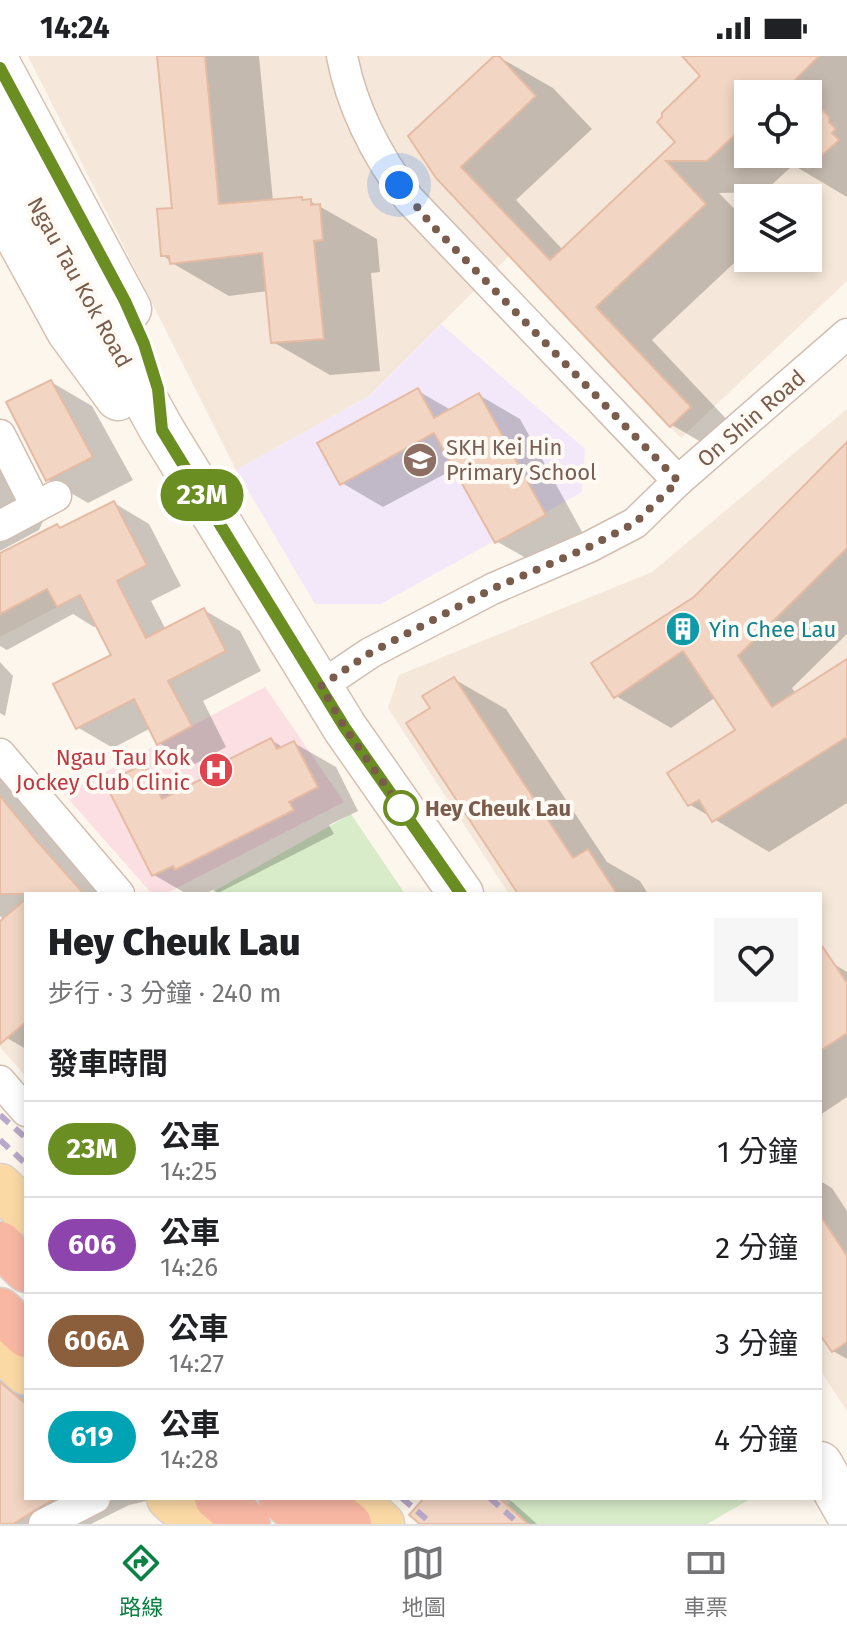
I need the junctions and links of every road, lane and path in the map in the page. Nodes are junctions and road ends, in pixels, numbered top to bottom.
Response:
1 (342, 56) edge
2 (0, 68) edge
3 (0, 137) edge
4 (11, 191) edge
5 (847, 334) edge
6 (162, 430) junction
7 (0, 435) edge
8 (678, 481) junction
9 (0, 526) edge
10 (321, 686) junction
11 (0, 754) edge
12 (117, 892) edge
13 (460, 892) edge
14 (0, 1081) edge
15 (24, 1109) edge
16 (0, 1186) edge
17 (24, 1210) edge
18 (0, 1215) edge
19 (24, 1239) edge
20 (0, 1244) edge
21 (24, 1268) edge
22 (0, 1274) edge
23 (24, 1297) edge
24 (0, 1310) edge
25 (24, 1333) edge
26 (0, 1348) edge
27 (24, 1370) edge
28 (822, 1467) edge
29 (91, 1500) edge
30 (171, 1500) edge
31 (219, 1500) edge
32 (252, 1500) edge
33 (283, 1500) edge
34 (320, 1500) edge
35 (354, 1500) edge
36 (814, 1500) edge
37 (847, 1511) edge
38 (44, 1524) edge
39 (198, 1524) edge
40 (248, 1524) edge
41 (280, 1524) edge
42 (311, 1524) edge
43 (349, 1524) edge
44 (382, 1524) edge
45 (824, 1524) edge

1 - 8 street
2 - 6 main road, Ngau Tau Kok Road
3 - 4 main road, Ngau Tau Kok Road
4 - 6 main road, Ngau Tau Kok Road
5 - 8 street, On Shin Road
6 - 10 main road, Ngau Tau Kok Road
7 - 9 street
8 - 10 street, On Shin Road
10 - 13 main road, Ngau Tau Kok Road
11 - 12 street
14 - 15 street
16 - 17 main road
18 - 19 highway
20 - 21 highway
22 - 23 highway
24 - 25 highway
26 - 27 main road
28 - 37 main road
29 - 38 street
30 - 39 main road
31 - 40 highway
32 - 41 highway
33 - 42 highway
34 - 43 highway
35 - 44 main road
36 - 45 main road

